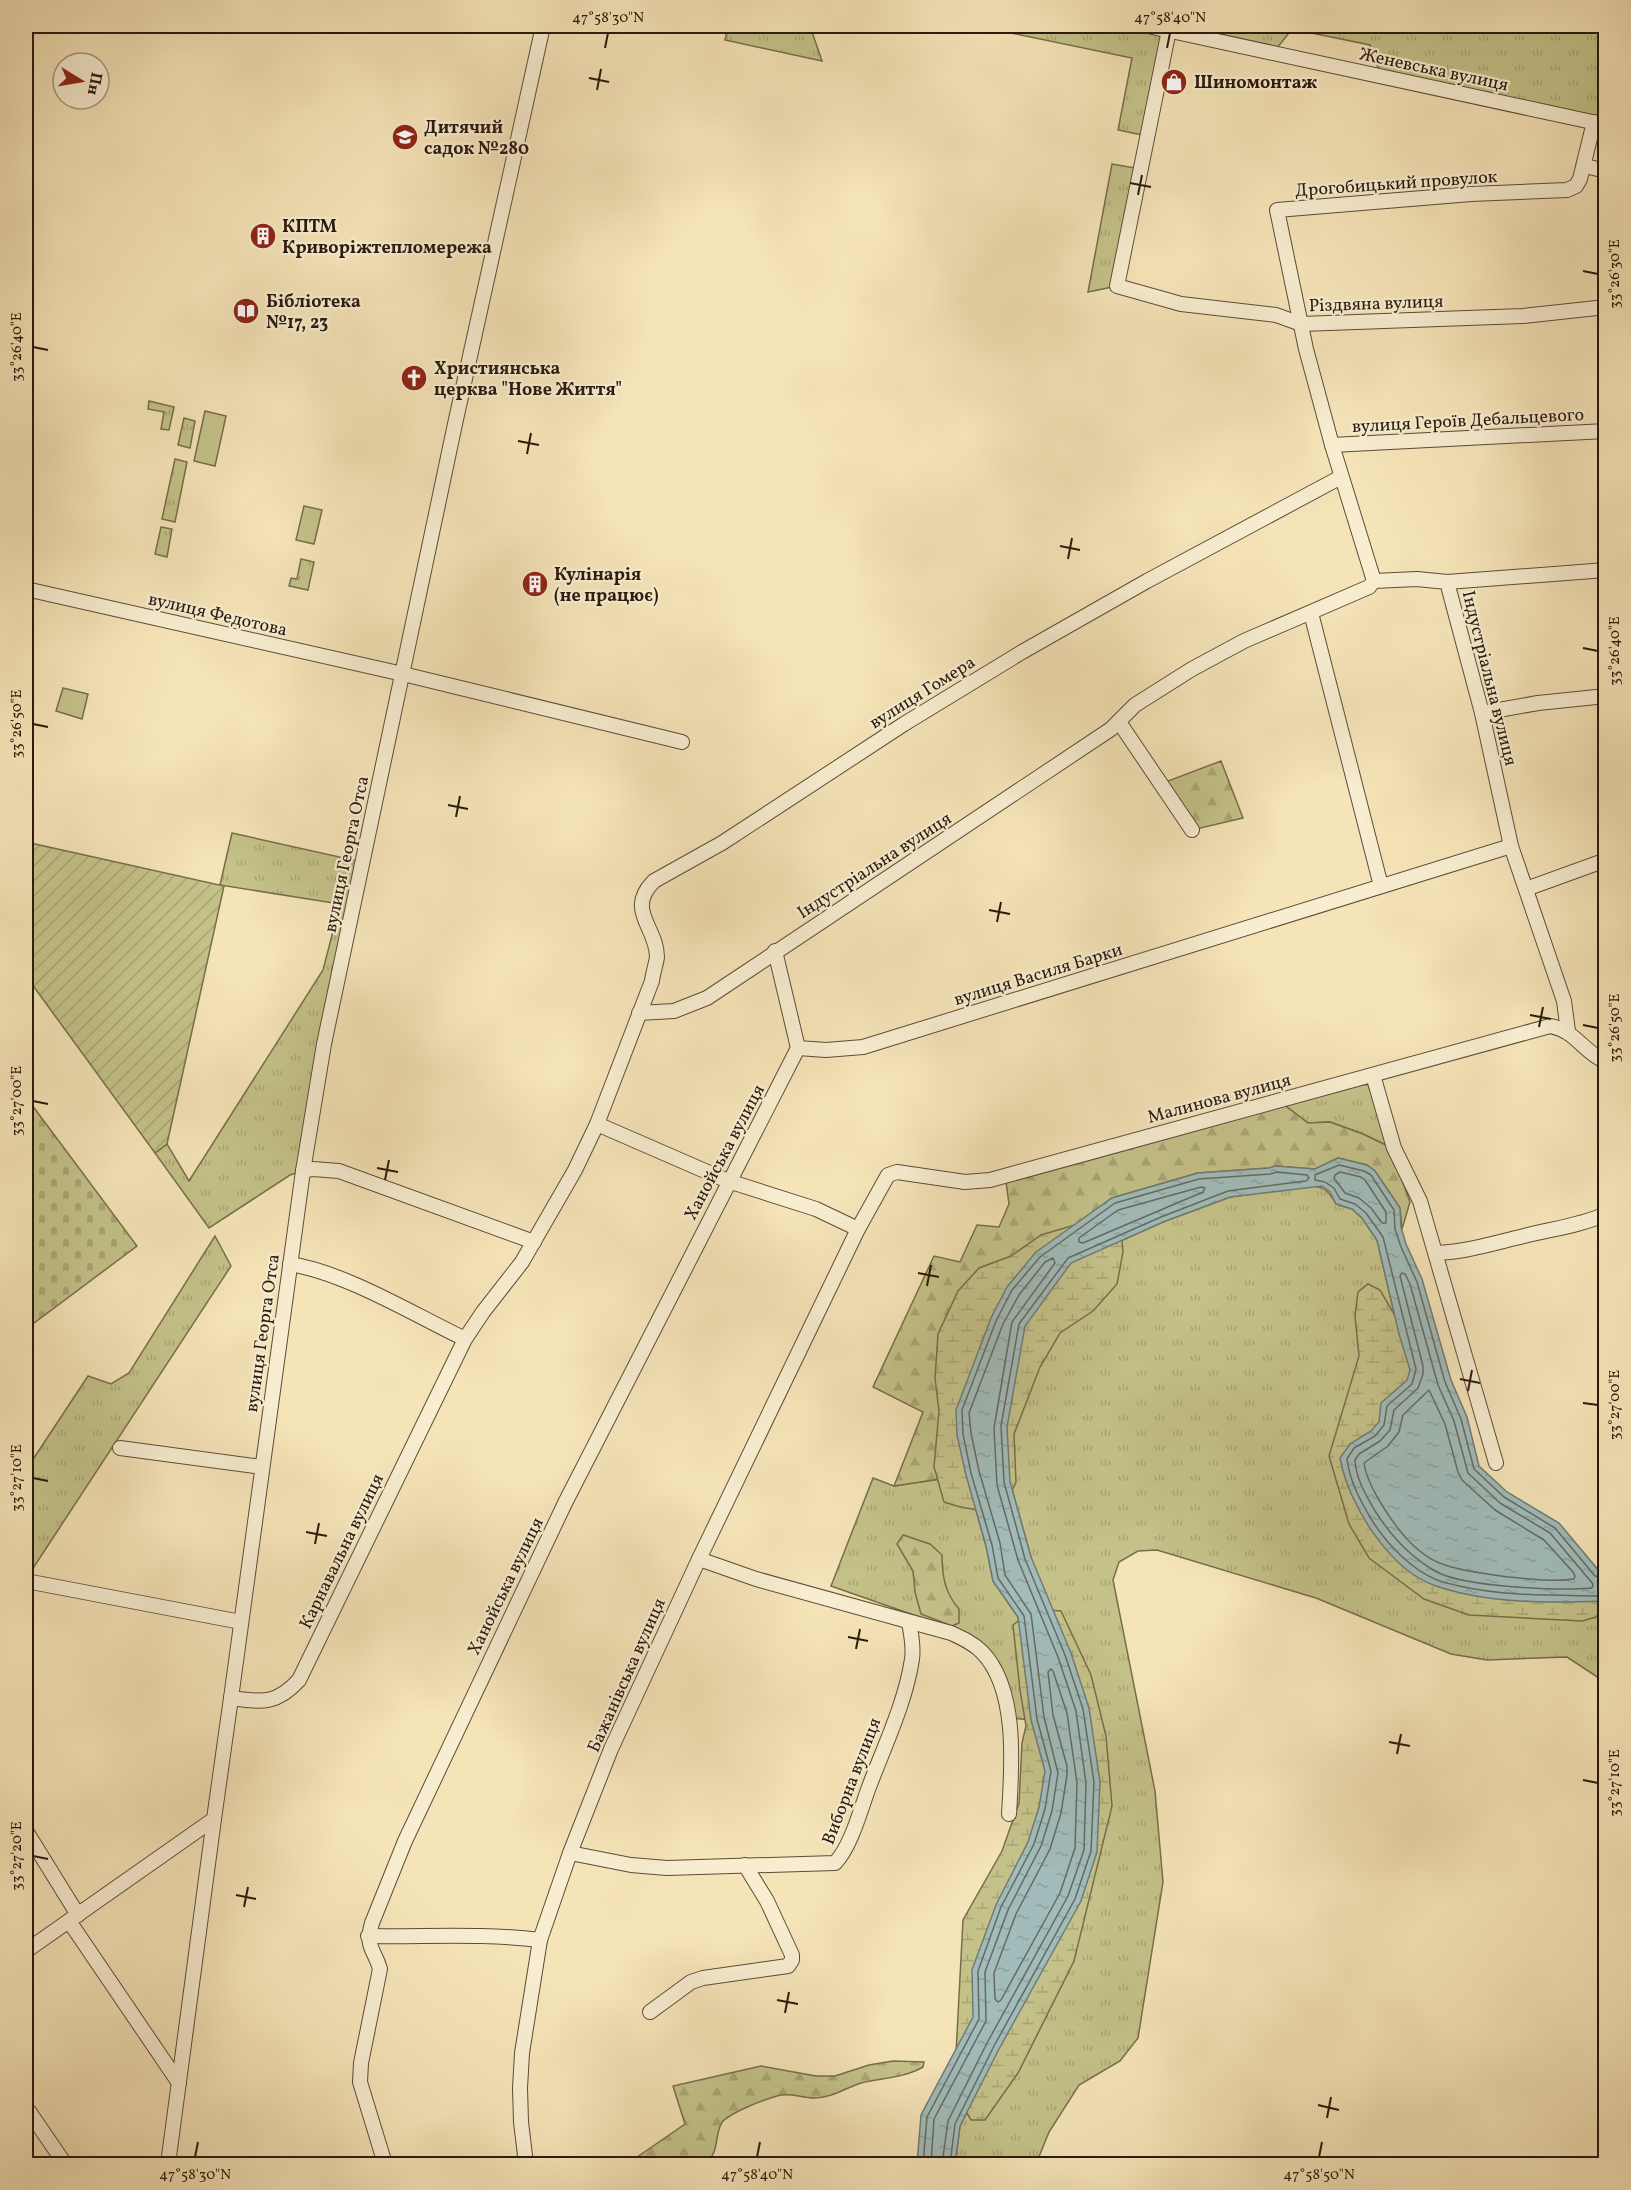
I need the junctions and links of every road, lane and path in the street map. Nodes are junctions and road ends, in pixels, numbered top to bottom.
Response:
1 (543, 26) edge
2 (1148, 26) edge
3 (1169, 30) junction
4 (1600, 124) edge
5 (1585, 166) junction
6 (1605, 171) edge
7 (1605, 307) edge
8 (1301, 324) junction
9 (1605, 431) edge
10 (1332, 445) junction
11 (1341, 477) junction
12 (1605, 570) edge
13 (1374, 581) junction
14 (1447, 582) junction
15 (26, 589) edge
16 (1311, 614) junction
17 (403, 675) junction
18 (1605, 696) edge
19 (1482, 713) junction
20 (1119, 722) junction
21 (682, 742) dead end
22 (1192, 830) dead end
23 (1511, 846) junction
24 (1605, 860) edge
25 (1381, 886) junction
26 (1526, 889) junction
27 (775, 951) junction
28 (639, 1013) junction
29 (1568, 1031) junction
30 (798, 1048) junction
31 (1605, 1062) edge
32 (1373, 1075) junction
33 (597, 1124) junction
34 (303, 1171) junction
35 (728, 1181) junction
36 (1605, 1214) edge
37 (858, 1228) junction
38 (534, 1242) junction
39 (1436, 1252) junction
40 (290, 1264) junction
41 (465, 1339) junction
42 (120, 1448) dead end
43 (1496, 1463) dead end
44 (262, 1467) junction
45 (699, 1559) junction
46 (26, 1581) edge
47 (241, 1622) junction
48 (909, 1622) junction
49 (231, 1698) junction
50 (1009, 1814) dead end
51 (214, 1819) junction
52 (26, 1831) edge
53 (570, 1853) junction
54 (745, 1865) junction
55 (73, 1918) junction
56 (368, 1936) junction
57 (540, 1940) junction
58 (26, 1951) edge
59 (650, 2012) dead end
60 (179, 2083) junction
61 (26, 2107) edge
62 (65, 2164) edge
63 (168, 2164) edge
64 (385, 2164) edge
65 (526, 2164) edge

1 - 17 street, вулиця Георга Отса
2 - 3 street, Женевська вулиця
3 - 4 street, Женевська вулиця
3 - 8 street, Різдвяна вулиця
4 - 5 street, Дрогобицький провулок
5 - 6 street
5 - 8 street, Дрогобицький провулок
7 - 8 street, Різдвяна вулиця
8 - 10 street
9 - 10 street, вулиця Героїв Дебальцевого
10 - 11 street
11 - 13 street
11 - 28 street, вулиця Гомера
12 - 14 street
13 - 14 street, Індустріальна вулиця
13 - 16 street, Індустріальна вулиця
14 - 19 street, Індустріальна вулиця
15 - 17 street, вулиця Федотова
16 - 20 street, Індустріальна вулиця
16 - 25 street
17 - 21 street, вулиця Федотова
17 - 34 street, вулиця Георга Отса
18 - 19 street
19 - 23 street, Індустріальна вулиця
20 - 22 street
20 - 27 street, Індустріальна вулиця
23 - 25 street, вулиця Василя Барки
23 - 26 street, Індустріальна вулиця
24 - 26 street
25 - 30 street, вулиця Василя Барки
26 - 29 street, Індустріальна вулиця
27 - 28 street, Індустріальна вулиця
27 - 30 street
28 - 33 street, вулиця Гомера
29 - 31 street
29 - 32 street, Малинова вулиця
30 - 35 street, Ханойська вулиця
32 - 37 street, Малинова вулиця
32 - 39 street
33 - 35 street
33 - 38 street, Карнавальна вулиця
34 - 38 street
34 - 40 street, вулиця Георга Отса
35 - 37 street
35 - 56 street, Ханойська вулиця
36 - 39 street
37 - 45 street, Бажанівська вулиця
38 - 41 street, Карнавальна вулиця
39 - 43 street
40 - 41 street
40 - 44 street, вулиця Георга Отса
41 - 49 street, Карнавальна вулиця
42 - 44 street
44 - 47 street, вулиця Георга Отса
45 - 48 street
45 - 53 street, Бажанівська вулиця
46 - 47 street
47 - 49 street, вулиця Георга Отса
48 - 50 street
48 - 54 street, Виборна вулиця
49 - 51 street
51 - 55 street
51 - 60 street
52 - 55 street
53 - 54 street, Виборна вулиця
53 - 57 street, Бажанівська вулиця
54 - 59 street
55 - 58 street
55 - 60 street
56 - 57 street
56 - 64 street
57 - 65 street, Бажанівська вулиця
60 - 63 street
61 - 62 street

